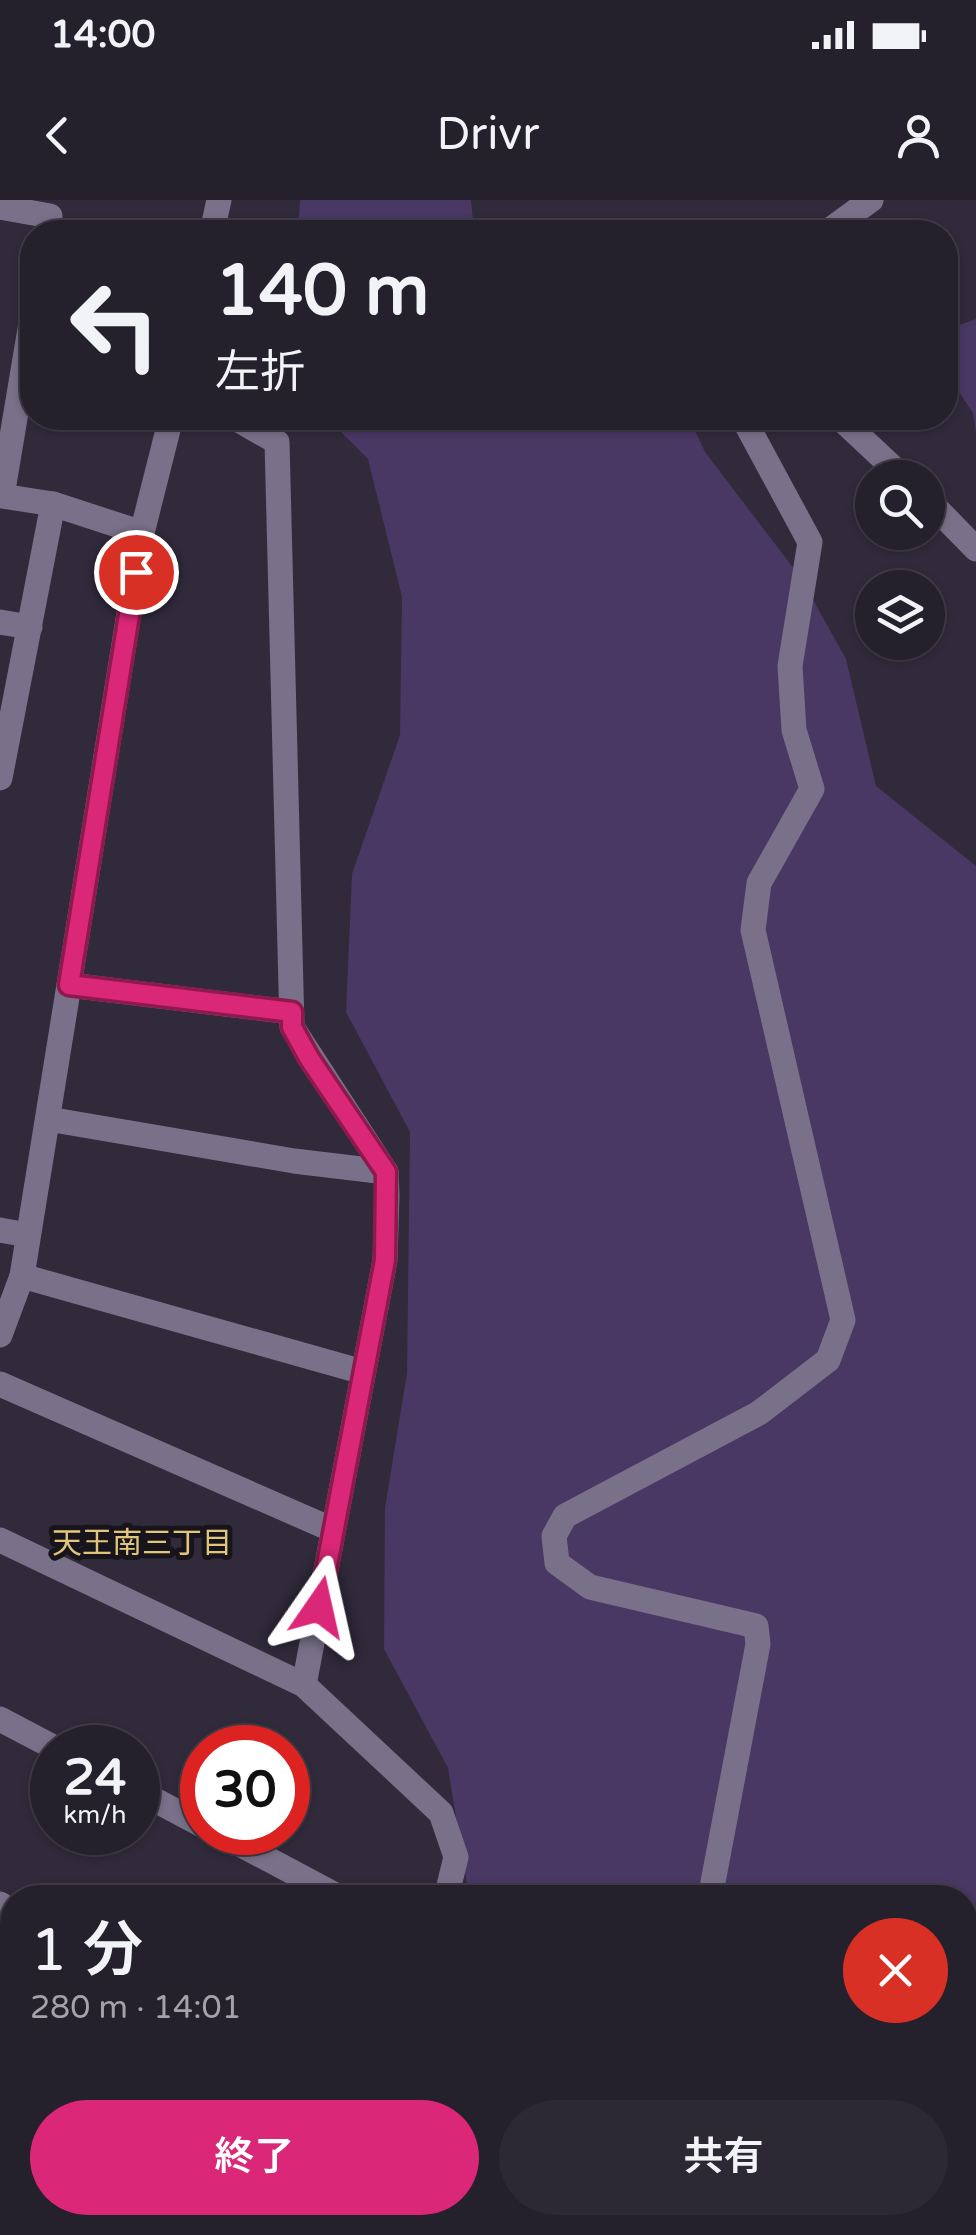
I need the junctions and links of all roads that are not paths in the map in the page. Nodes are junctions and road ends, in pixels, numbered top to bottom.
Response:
1 (870, 200) edge
2 (0, 207) edge
3 (50, 216) edge
4 (844, 220) edge
5 (12, 372) edge
6 (168, 430) edge
7 (256, 430) edge
8 (749, 430) edge
9 (853, 430) edge
10 (885, 460) edge
11 (1, 499) edge
12 (53, 504) junction
13 (945, 517) edge
14 (142, 533) junction
15 (976, 549) edge
16 (0, 622) edge
17 (30, 627) junction
18 (4, 738) edge
19 (0, 778) edge
20 (69, 985) junction
21 (292, 1012) junction
22 (48, 1119) junction
23 (386, 1172) junction
24 (0, 1230) edge
25 (28, 1235) junction
26 (22, 1276) junction
27 (0, 1335) edge
28 (363, 1372) junction
29 (0, 1384) edge
30 (334, 1530) junction
31 (0, 1540) edge
32 (304, 1684) junction
33 (0, 1718) edge
34 (30, 1734) edge
35 (260, 1855) edge
36 (317, 1885) edge
37 (449, 1885) edge
38 (712, 1885) edge

1 - 4 street
2 - 3 street
5 - 11 street
6 - 14 street
7 - 21 street
8 - 38 street
9 - 10 street
11 - 12 street
12 - 14 street
12 - 17 street
13 - 15 street
14 - 20 street
16 - 17 street
17 - 18 street
18 - 19 street
20 - 21 street
20 - 22 street
21 - 23 street
22 - 23 street
22 - 25 street
23 - 28 street
24 - 25 street
25 - 26 street
26 - 27 street
26 - 28 street
28 - 30 street
29 - 30 street
30 - 32 street
31 - 32 street
32 - 37 street
33 - 34 street
35 - 36 street

